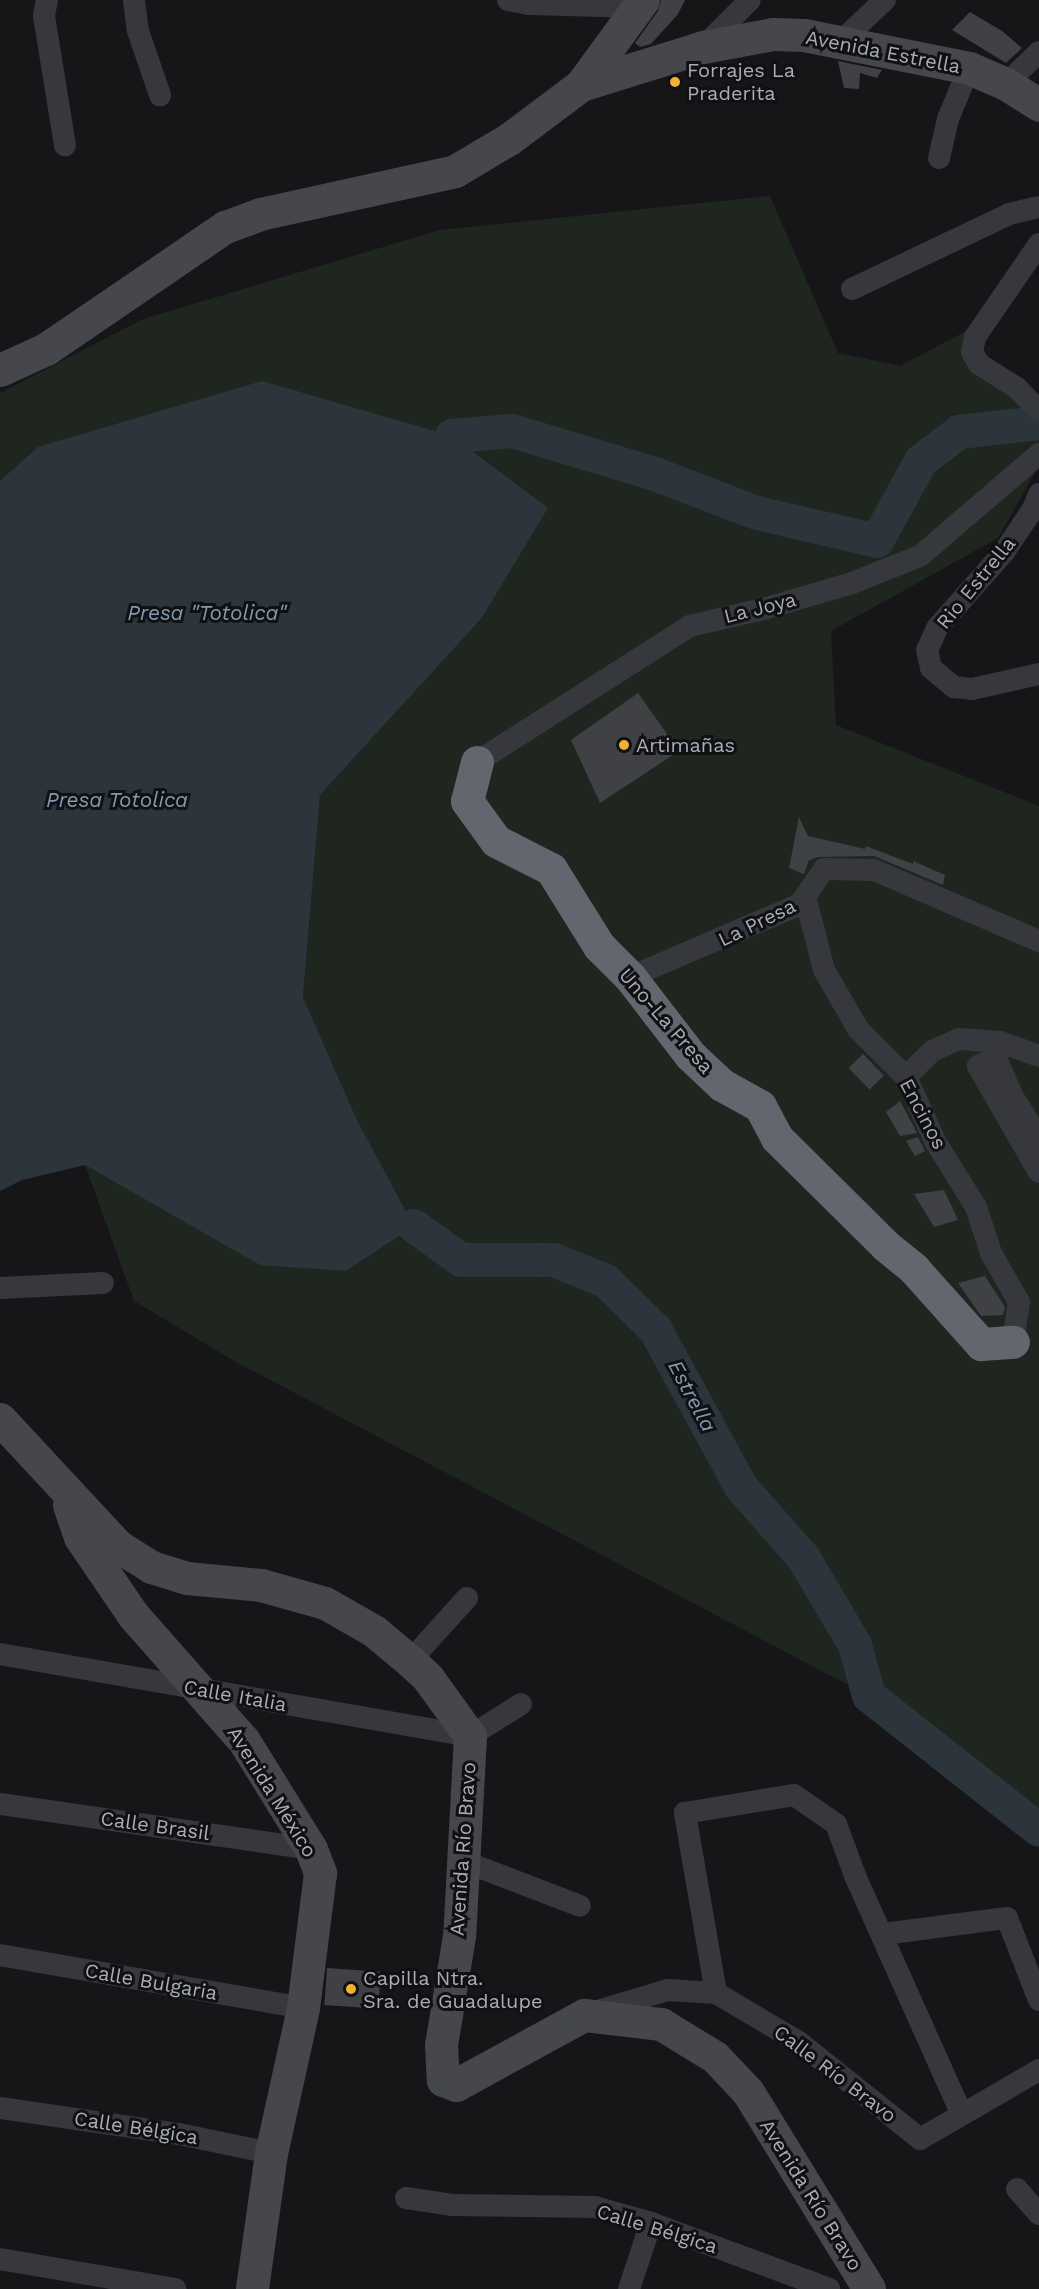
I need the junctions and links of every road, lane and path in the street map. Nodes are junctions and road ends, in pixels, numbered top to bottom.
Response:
1 (47, 0) edge
2 (134, 0) edge
3 (750, 0) edge
4 (885, 0) edge
5 (519, 2) edge
6 (640, 4) edge
7 (841, 41) junction
8 (703, 47) junction
9 (1039, 52) edge
10 (969, 68) junction
11 (1006, 84) junction
12 (581, 85) junction
13 (160, 96) dead end
14 (1039, 105) edge
15 (65, 145) dead end
16 (939, 159) dead end
17 (1039, 207) edge
18 (1039, 244) edge
19 (852, 289) dead end
20 (0, 370) edge
21 (1039, 411) edge
22 (1039, 454) edge
23 (1039, 494) edge
24 (1039, 674) edge
25 (477, 762) joint
26 (805, 896) junction
27 (1039, 941) edge
28 (630, 977) junction
29 (1039, 1056) edge
30 (906, 1077) junction
31 (1039, 1138) edge
32 (1039, 1172) edge
33 (103, 1283) dead end
34 (0, 1287) edge
35 (1014, 1342) joint
36 (0, 1419) edge
37 (63, 1487) junction
38 (467, 1599) dead end
39 (0, 1654) edge
40 (410, 1660) junction
41 (203, 1691) junction
42 (521, 1704) dead end
43 (470, 1736) junction
44 (0, 1804) edge
45 (311, 1849) junction
46 (463, 1861) junction
47 (580, 1906) dead end
48 (883, 1934) junction
49 (0, 1956) edge
50 (716, 1993) junction
51 (1039, 2000) edge
52 (303, 2008) junction
53 (584, 2015) junction
54 (1039, 2070) edge
55 (0, 2108) edge
56 (961, 2113) junction
57 (271, 2153) junction
58 (1017, 2189) dead end
59 (406, 2198) dead end
60 (1039, 2214) edge
61 (651, 2223) junction
62 (0, 2259) edge
63 (175, 2289) edge
64 (252, 2289) edge
65 (629, 2289) edge
66 (829, 2289) edge
67 (869, 2289) edge

1 - 15 street
2 - 13 street
3 - 8 street
4 - 7 street
5 - 6 street
6 - 12 street
7 - 8 street, Avenida Estrella
7 - 10 street, Avenida Estrella
8 - 12 street, Avenida Estrella
9 - 11 street
10 - 11 street, Avenida Estrella
10 - 16 street
11 - 14 street, Avenida Estrella
12 - 20 street
17 - 19 street
18 - 21 street
22 - 25 street, La Joya
23 - 24 street, Rio Estrella
25 - 28 highway, Uno-La Presa
26 - 27 street, La Presa
26 - 28 street, La Presa
26 - 30 street, Encinos
28 - 35 highway, Uno-La Presa
29 - 30 street
30 - 35 street, Encinos
31 - 32 street
33 - 34 street
36 - 37 street, Avenida Río Bravo
37 - 40 street, Avenida Río Bravo
37 - 41 street, Avenida México
38 - 40 street
39 - 41 street, Calle Italia
40 - 43 street, Avenida Río Bravo
41 - 43 street, Calle Italia
41 - 45 street, Avenida México
42 - 43 street
43 - 46 street, Avenida Río Bravo
44 - 45 street, Calle Brasil
45 - 52 street, Avenida México
46 - 47 street
46 - 53 street, Avenida Río Bravo
48 - 50 street
48 - 51 street
48 - 56 street
49 - 52 street, Calle Bulgaria
50 - 53 street, Calle Río Bravo
50 - 56 street, Calle Río Bravo
52 - 57 street, Avenida México
53 - 67 street, Avenida Río Bravo
54 - 56 street, Calle Río Bravo
55 - 57 street, Calle Bélgica
57 - 64 street, Avenida México
58 - 60 street
59 - 61 street, Calle Bélgica
61 - 65 street
61 - 66 street, Calle Bélgica
62 - 63 street

